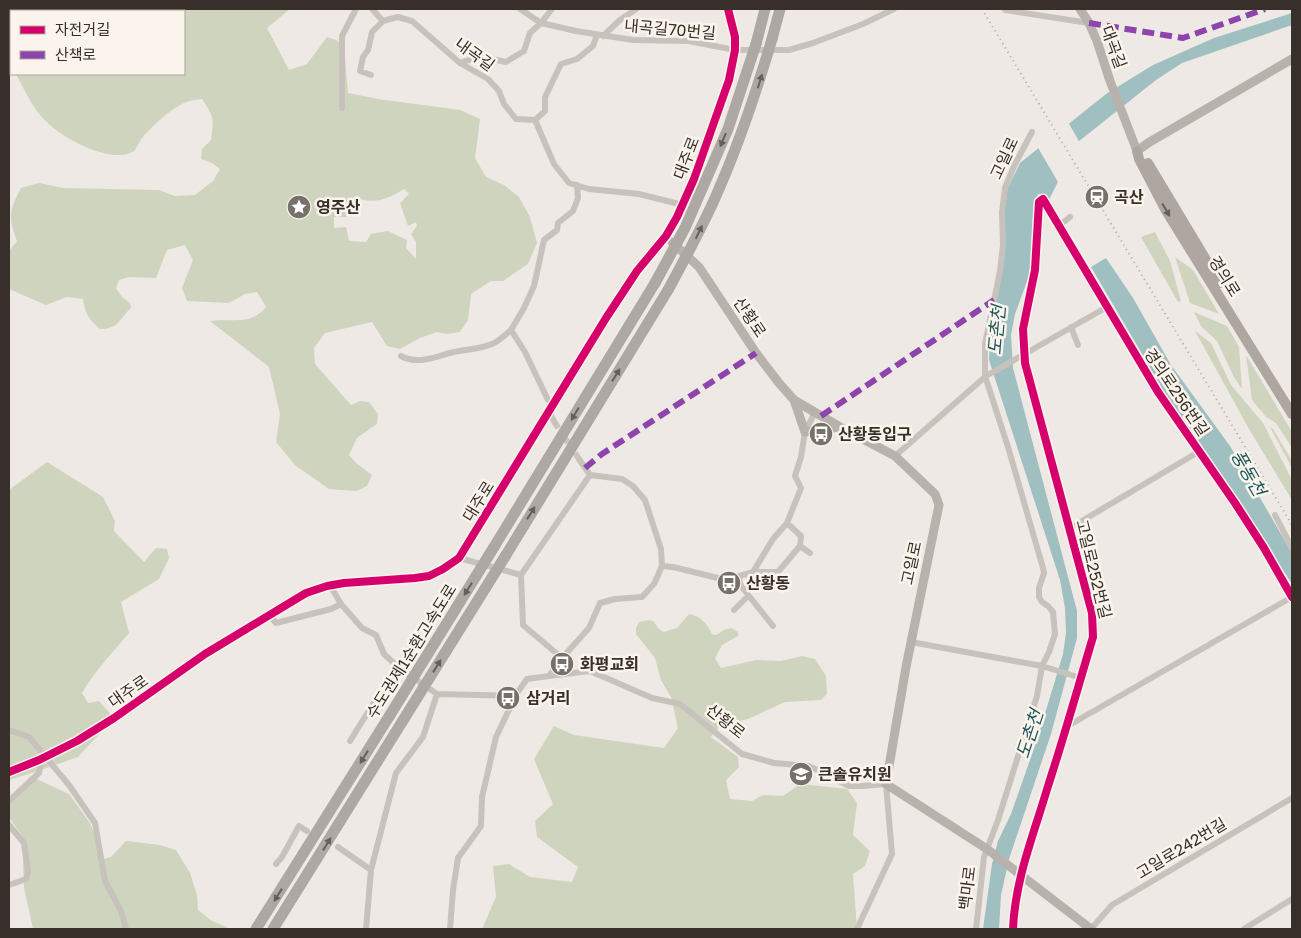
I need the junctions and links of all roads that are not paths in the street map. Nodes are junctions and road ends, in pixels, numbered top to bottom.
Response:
1 (356, 9) edge
2 (372, 9) edge
3 (396, 9) edge
4 (520, 9) edge
5 (552, 9) edge
6 (636, 9) edge
7 (728, 9) edge
8 (765, 9) edge
9 (780, 9) edge
10 (894, 9) edge
11 (1080, 9) edge
12 (1005, 10) edge
13 (398, 17) junction
14 (383, 21) junction
15 (542, 23) junction
16 (1089, 23) junction
17 (600, 35) junction
18 (735, 50) junction
19 (1292, 59) edge
20 (460, 63) junction
21 (372, 74) dead end
22 (342, 108) dead end
23 (535, 120) junction
24 (1032, 132) dead end
25 (1138, 151) junction
26 (577, 185) junction
27 (1043, 199) joint
28 (682, 204) junction
29 (1070, 217) dead end
30 (1059, 226) junction
31 (666, 236) junction
32 (1107, 307) junction
33 (1070, 328) junction
34 (510, 330) junction
35 (1078, 345) dead end
36 (1024, 354) junction
37 (401, 356) dead end
38 (986, 376) junction
39 (794, 400) junction
40 (554, 403) junction
41 (1292, 403) edge
42 (548, 412) junction
43 (815, 412) junction
44 (1292, 414) edge
45 (556, 423) tunnel mouth
46 (840, 427) junction
47 (805, 432) junction
48 (1200, 451) junction
49 (895, 456) junction
50 (579, 459) tunnel mouth
51 (590, 474) junction
52 (1274, 515) dead end
53 (787, 522) junction
54 (1070, 528) junction
55 (800, 546) junction
56 (1292, 548) edge
57 (810, 553) dead end
58 (459, 558) junction
59 (662, 566) junction
60 (753, 572) junction
61 (521, 575) junction
62 (738, 576) junction
63 (330, 585) junction
64 (748, 596) junction
65 (1292, 597) edge
66 (341, 604) junction
67 (734, 610) dead end
68 (270, 615) junction
69 (773, 626) dead end
70 (911, 642) junction
71 (562, 658) junction
72 (398, 666) junction
73 (1044, 667) junction
74 (549, 676) junction
75 (1078, 676) junction
76 (437, 694) junction
77 (516, 696) junction
78 (1066, 727) junction
79 (9, 730) edge
80 (350, 741) dead end
81 (44, 758) junction
82 (9, 772) edge
83 (886, 784) junction
84 (1292, 798) edge
85 (9, 802) edge
86 (9, 825) edge
87 (307, 831) dead end
88 (338, 847) dead end
89 (989, 851) junction
90 (276, 864) dead end
91 (370, 870) junction
92 (1018, 874) junction
93 (9, 885) edge
94 (1292, 899) edge
95 (126, 929) edge
96 (256, 929) edge
97 (273, 929) edge
98 (366, 929) edge
99 (450, 929) edge
100 (857, 929) edge
101 (976, 929) edge
102 (1013, 929) edge
103 (1091, 929) edge
104 (1244, 929) edge

1 - 22 street
2 - 14 street
3 - 13 street
4 - 15 street
5 - 15 street
6 - 17 street, 내곡길70번길
7 - 18 street, 대주로
8 -> 96 highway, 수도권제1순환고속도로, bridge
97 -> 9 highway, 수도권제1순환고속도로, bridge
10 - 18 street
11 - 16 street, 대곡길
12 - 16 street, 대곡길
13 - 14 street
13 - 20 street, 내곡길
14 - 21 street
15 - 17 street, 내곡길70번길
15 - 20 street
16 - 25 street, 대곡길
17 - 18 street, 내곡길70번길
17 - 23 street
18 - 28 street, 대주로
19 - 25 street
20 - 23 street, 내곡길
23 - 26 street
24 - 38 street, 고일로
25 - 41 main road, 경의로
25 -> 44 main road, 경의로
26 - 28 street
26 - 34 street
27 - 30 street, 경의로256번길
27 - 36 street, 고일로252번길
28 - 31 street, 대주로
29 - 30 street
30 - 32 street, 경의로256번길
31 - 39 street, 산황로
31 - 40 street, 대주로
32 - 33 street
32 - 48 street, 경의로256번길
33 - 35 street
33 - 36 street
34 - 37 street
34 - 40 street
36 - 38 street
36 - 54 street, 고일로252번길
38 - 49 street
38 - 73 street, 고일로
39 - 43 street, 산황로
39 - 47 street
40 - 42 street, 대주로
42 - 45 street
42 - 58 street, 대주로
43 - 46 street, 고일로
43 - 47 street
46 - 47 street
46 - 49 street, 고일로
47 - 53 street
48 - 54 street, 고일로252번길
48 - 65 street, 경의로256번길
49 - 70 street, 고일로
50 - 51 street
51 - 59 street
51 - 61 street
52 - 56 street
53 - 55 street
53 - 60 street
54 - 75 street, 고일로252번길
55 - 57 street
55 - 60 street
58 - 61 street
58 - 63 street, 대주로
59 - 62 street
59 - 71 street
60 - 62 street
61 - 71 street
62 - 64 street
63 - 66 street
63 - 68 street, 대주로
64 - 67 street
64 - 69 street
65 - 78 street
66 - 68 street
66 - 72 street
68 - 81 street, 대주로
70 - 73 street
70 - 83 street, 고일로
71 - 74 street
72 - 76 street
72 - 80 street
73 - 75 street
73 - 89 street, 백마로
74 - 77 street, 산황로
74 - 83 street, 산황로
75 - 78 street, 고일로252번길
76 - 77 street
76 - 91 street
77 - 99 street, 산황로
78 - 92 street, 고일로252번길
79 - 81 street
81 - 82 street, 대주로
81 - 85 street
81 - 95 street
83 - 89 street
83 - 100 street, 고일로
84 - 103 street, 고일로242번길
86 - 93 street
87 - 90 street
88 - 91 street
89 - 92 street
89 - 101 street, 백마로
91 - 98 street
92 - 102 street, 고일로252번길
92 - 103 street
94 - 104 street

